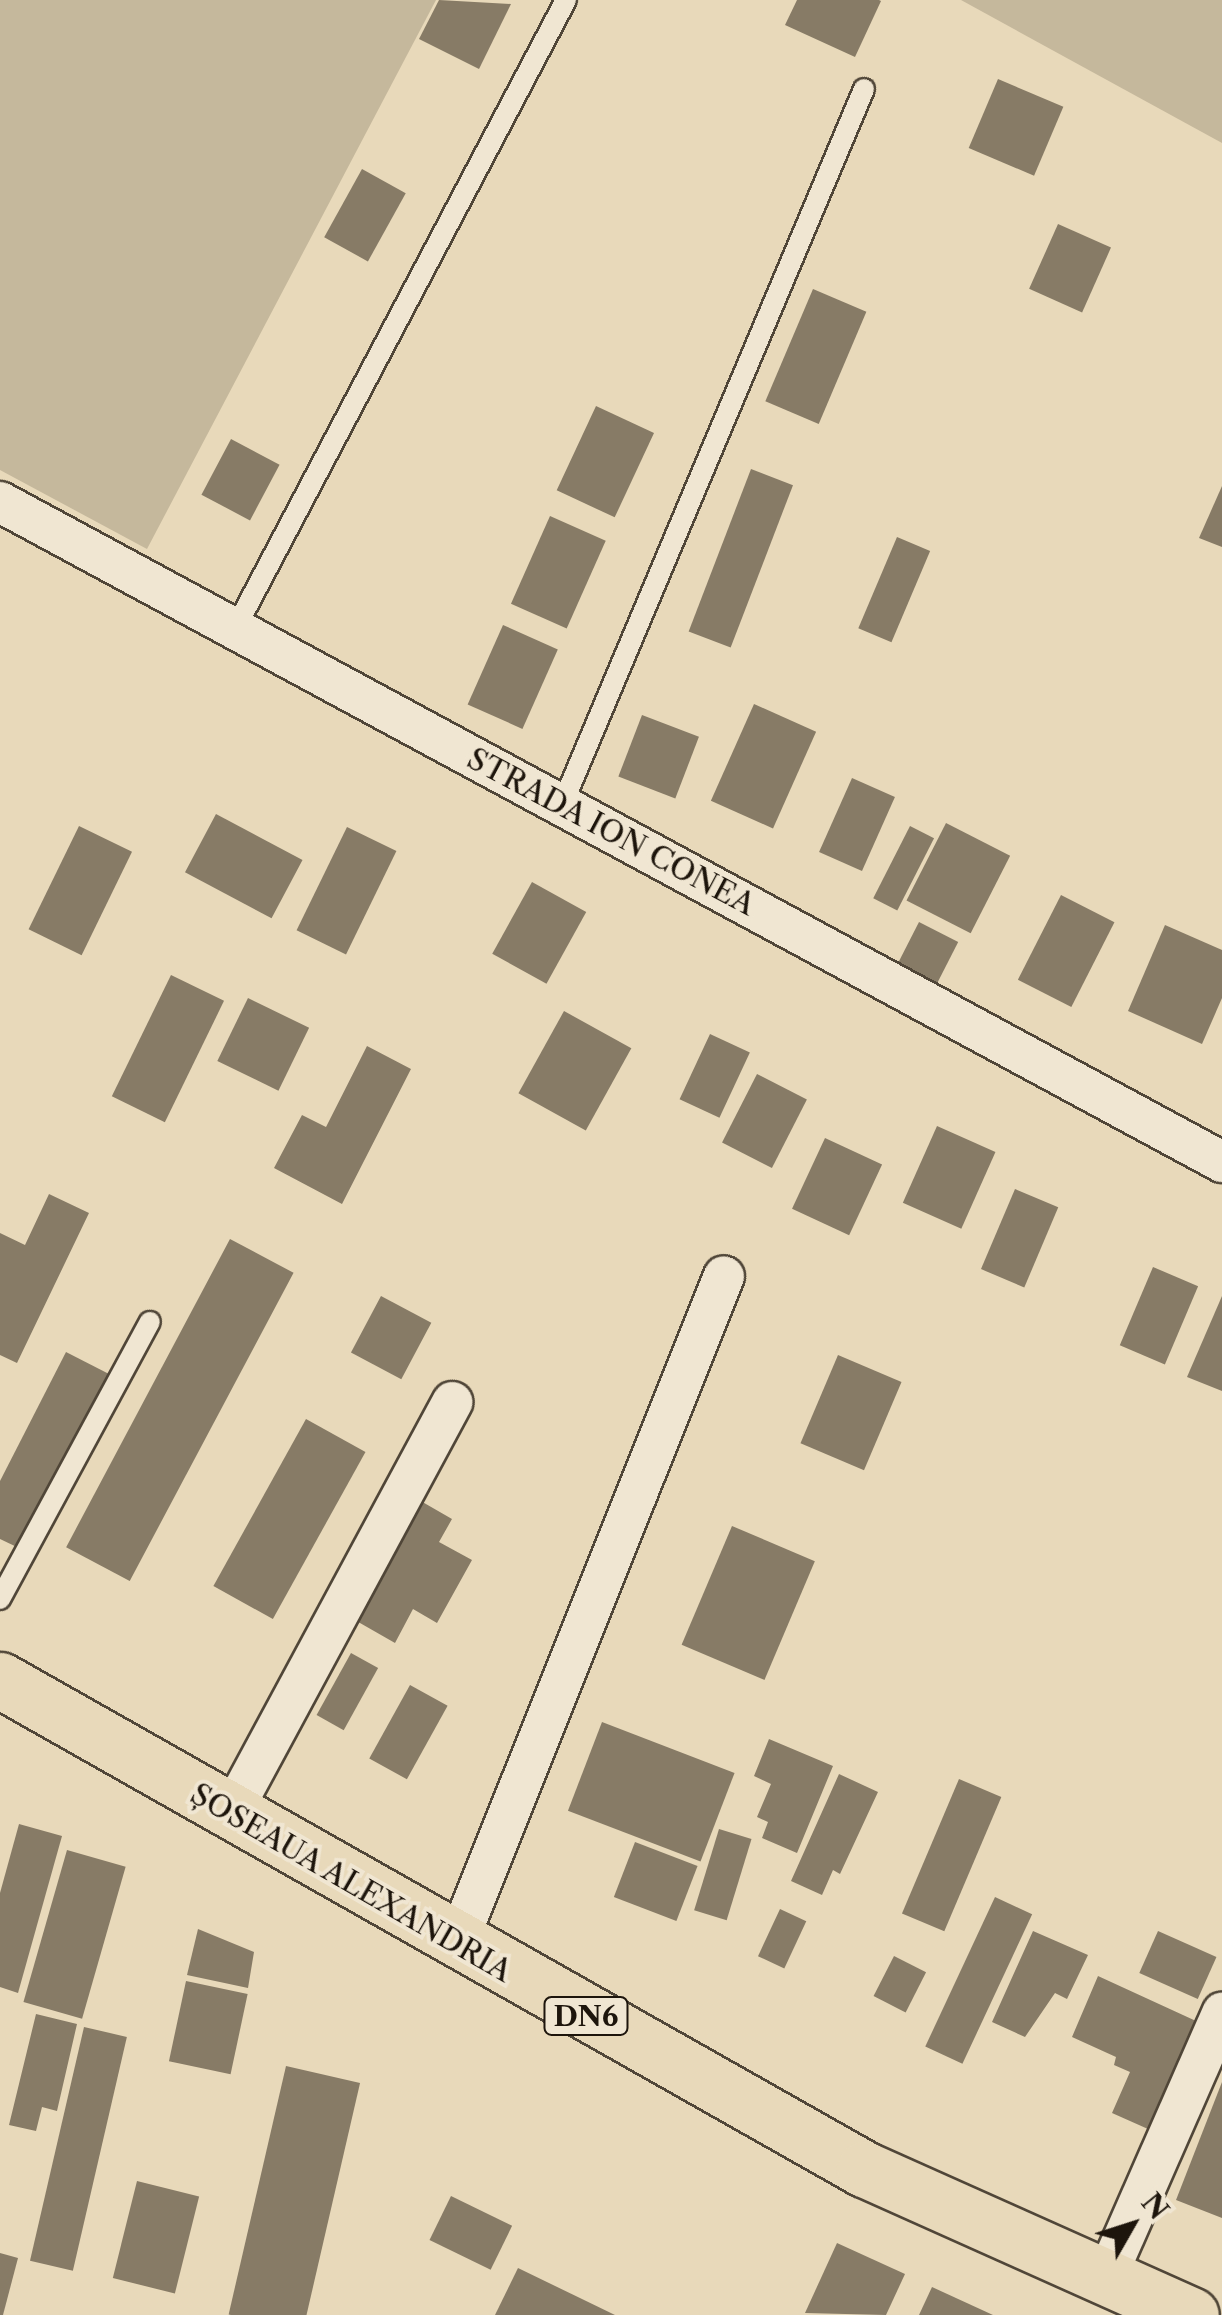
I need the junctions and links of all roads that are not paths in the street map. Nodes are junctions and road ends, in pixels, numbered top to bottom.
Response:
1 (566, 0) edge
2 (864, 89) dead end
3 (0, 502) edge
4 (236, 629) junction
5 (562, 806) junction
6 (1222, 1162) edge
7 (724, 1276) dead end
8 (150, 1322) dead end
9 (452, 1402) dead end
10 (0, 1600) edge
11 (0, 1680) edge
12 (230, 1815) junction
13 (457, 1943) junction
14 (1222, 2012) edge
15 (1105, 2280) junction
16 (1191, 2315) edge

1 - 4 lane
2 - 5 lane
3 - 4 street, STRADA ION CONEA
4 - 5 street, STRADA ION CONEA
5 - 6 street, STRADA ION CONEA
7 - 13 street
8 - 10 lane
9 - 12 street
11 - 12 main road, ȘOSEAUA ALEXANDRIA / DN6
12 - 13 main road, ȘOSEAUA ALEXANDRIA / DN6
13 - 15 main road, ȘOSEAUA ALEXANDRIA / DN6
14 - 15 street
15 - 16 main road, ȘOSEAUA ALEXANDRIA / DN6

